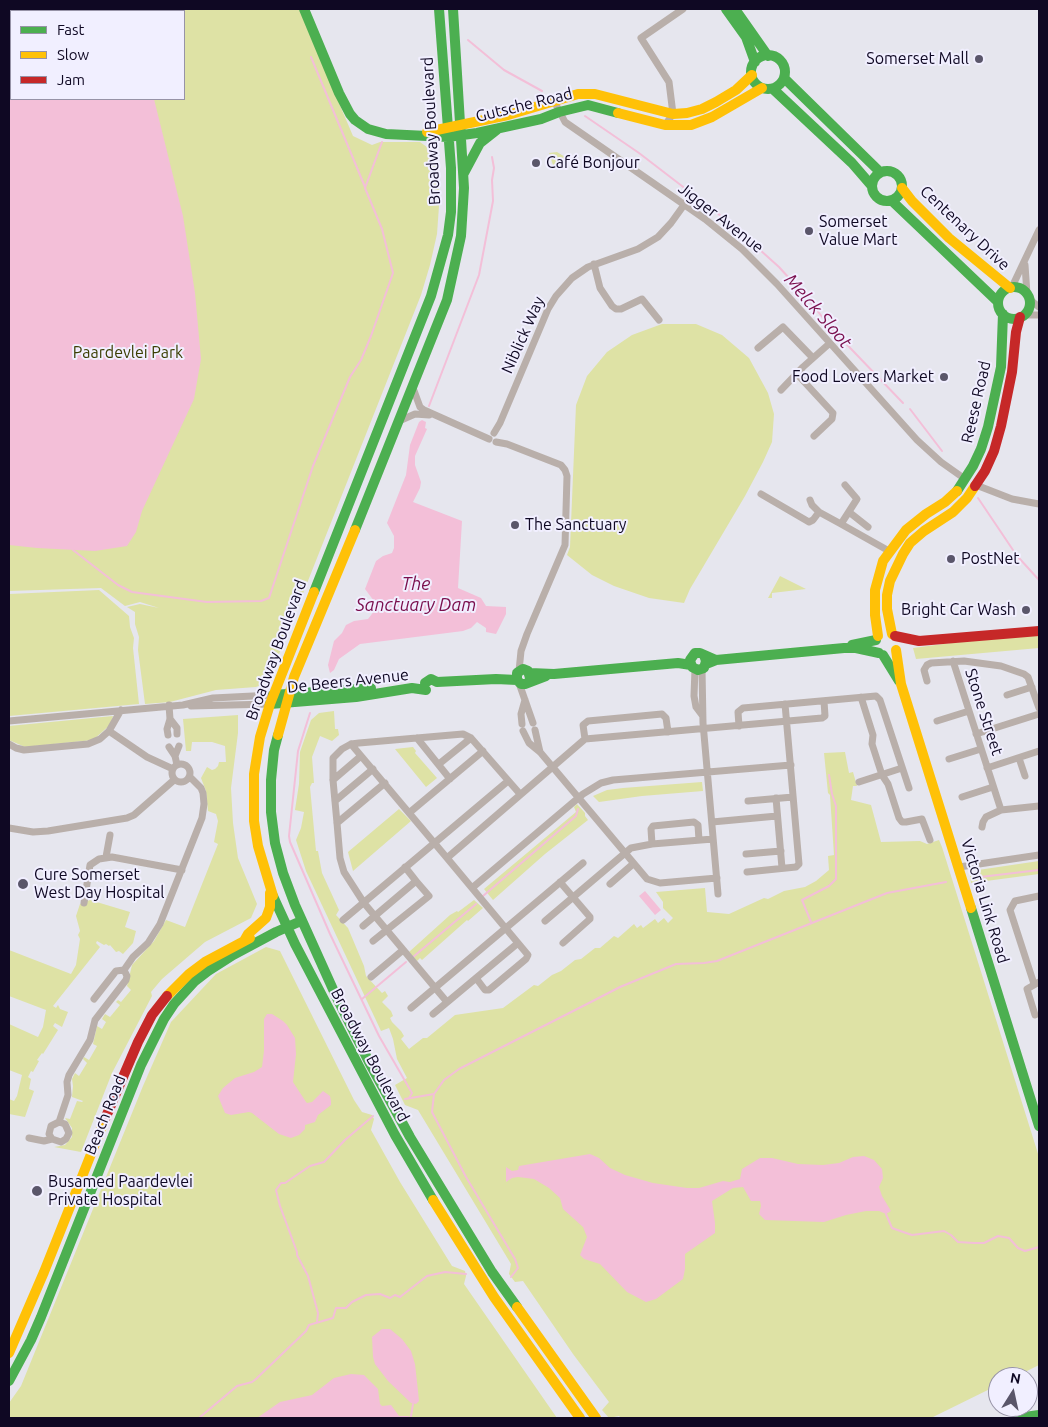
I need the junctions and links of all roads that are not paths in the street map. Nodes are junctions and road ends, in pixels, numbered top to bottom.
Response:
1 (304, 9) edge
2 (438, 9) edge
3 (453, 9) edge
4 (682, 9) edge
5 (726, 9) edge
6 (735, 9) edge
7 (768, 56) junction
8 (755, 62) junction
9 (752, 76) junction
10 (784, 78) junction
11 (768, 88) junction
12 (554, 101) junction
13 (559, 112) junction
14 (673, 114) junction
15 (461, 124) junction
16 (665, 125) junction
17 (499, 128) junction
18 (447, 132) junction
19 (461, 135) junction
20 (880, 172) junction
21 (463, 173) junction
22 (871, 185) junction
23 (902, 188) junction
24 (892, 201) junction
25 (684, 204) junction
26 (1039, 230) edge
27 (594, 264) junction
28 (1024, 264) junction
29 (1011, 288) junction
30 (1028, 297) junction
31 (998, 302) junction
32 (1039, 307) edge
33 (1003, 314) junction
34 (1039, 315) edge
35 (1022, 316) junction
36 (659, 320) dead end
37 (830, 343) junction
38 (758, 348) dead end
39 (813, 358) junction
40 (797, 374) junction
41 (413, 387) junction
42 (781, 390) dead end
43 (434, 416) junction
44 (399, 421) junction
45 (814, 436) dead end
46 (494, 437) junction
47 (965, 479) junction
48 (976, 485) junction
49 (846, 486) dead end
50 (761, 494) dead end
51 (810, 500) dead end
52 (1039, 504) edge
53 (819, 512) junction
54 (849, 512) junction
55 (841, 524) junction
56 (868, 527) dead end
57 (889, 551) junction
58 (1039, 631) edge
59 (894, 635) junction
60 (877, 638) junction
61 (919, 641) junction
62 (844, 648) junction
63 (897, 649) junction
64 (881, 654) junction
65 (953, 661) junction
66 (700, 663) junction
67 (523, 677) junction
68 (926, 681) dead end
69 (901, 684) junction
70 (431, 686) junction
71 (1032, 687) junction
72 (1007, 695) dead end
73 (524, 697) junction
74 (861, 697) junction
75 (288, 698) junction
76 (271, 699) junction
77 (824, 701) junction
78 (1038, 702) edge
79 (785, 704) junction
80 (169, 705) junction
81 (121, 710) junction
82 (969, 711) junction
83 (1039, 714) edge
84 (170, 719) junction
85 (9, 721) edge
86 (787, 721) junction
87 (937, 721) dead end
88 (739, 726) junction
89 (703, 729) junction
90 (109, 732) junction
91 (668, 732) junction
92 (177, 734) dead end
93 (976, 734) junction
94 (168, 735) dead end
95 (418, 738) junction
96 (471, 738) junction
97 (585, 739) junction
98 (9, 744) edge
99 (352, 744) junction
100 (179, 746) dead end
101 (169, 747) dead end
102 (981, 749) junction
103 (482, 751) junction
104 (1039, 751) edge
105 (540, 752) junction
106 (175, 756) junction
107 (361, 756) junction
108 (1019, 758) junction
109 (949, 759) dead end
110 (438, 764) junction
111 (790, 765) junction
112 (175, 767) junction
113 (552, 767) junction
114 (902, 768) junction
115 (987, 768) junction
116 (373, 769) junction
117 (707, 772) junction
118 (882, 775) junction
119 (1025, 776) dead end
120 (190, 777) junction
121 (450, 778) junction
122 (174, 780) junction
123 (333, 780) junction
124 (508, 780) junction
125 (859, 782) dead end
126 (385, 783) junction
127 (993, 787) junction
128 (909, 788) dead end
129 (520, 794) junction
130 (793, 797) junction
131 (962, 797) dead end
132 (578, 798) junction
133 (776, 798) junction
134 (335, 801) junction
135 (748, 801) dead end
136 (1039, 806) edge
137 (1001, 810) junction
138 (410, 813) junction
139 (777, 816) junction
140 (712, 822) junction
141 (337, 823) junction
142 (982, 827) dead end
143 (9, 828) edge
144 (110, 835) dead end
145 (699, 840) junction
146 (714, 840) junction
147 (930, 840) dead end
148 (435, 843) junction
149 (652, 844) junction
150 (781, 851) junction
151 (624, 853) junction
152 (746, 854) dead end
153 (1039, 855) edge
154 (106, 857) junction
155 (447, 858) junction
156 (583, 863) dead end
157 (633, 864) junction
158 (959, 867) junction
159 (405, 868) junction
160 (782, 868) junction
161 (182, 870) junction
162 (748, 872) dead end
163 (717, 878) junction
164 (416, 881) junction
165 (560, 882) junction
166 (610, 884) dead end
167 (472, 888) junction
168 (270, 889) junction
169 (718, 894) dead end
170 (1039, 896) edge
171 (573, 897) junction
172 (84, 903) dead end
173 (364, 903) junction
174 (300, 916) junction
175 (375, 916) junction
176 (343, 920) dead end
177 (545, 921) dead end
178 (286, 923) junction
179 (363, 926) dead end
180 (506, 928) junction
181 (386, 931) junction
182 (244, 941) junction
183 (373, 941) dead end
184 (518, 943) junction
185 (563, 943) dead end
186 (403, 950) junction
187 (124, 970) junction
188 (370, 977) dead end
189 (476, 978) junction
190 (1036, 983) edge
191 (434, 988) junction
192 (94, 999) dead end
193 (447, 1002) junction
194 (411, 1008) dead end
195 (433, 1014) dead end
196 (1035, 1015) dead end
197 (59, 1122) junction
198 (1039, 1126) edge
199 (29, 1138) dead end
200 (52, 1139) junction
201 (9, 1353) edge
202 (9, 1381) edge
203 (1039, 1415) edge
204 (580, 1418) edge
205 (596, 1418) edge
206 (1018, 1418) edge

1 - 18 main road
2 - 18 main road, Broadway Boulevard
3 - 15 main road, Broadway Boulevard
4 - 14 street
5 - 8 main road
6 - 7 main road
7 - 8 main road
7 - 10 main road
8 - 9 main road
9 - 11 main road
9 - 14 main road, Gutsche Road
10 - 11 main road
10 - 20 main road
11 - 16 main road, Gutsche Road
11 - 22 main road
12 - 13 street, Jigger Avenue
12 - 14 main road, Gutsche Road
12 - 15 main road, Gutsche Road
13 - 16 main road, Gutsche Road
13 - 17 main road, Gutsche Road
13 - 25 street, Jigger Avenue
14 - 16 street
15 - 18 main road, Gutsche Road
15 - 19 main road, Broadway Boulevard
17 - 19 main road, Gutsche Road
17 - 21 main road
18 - 19 main road, Gutsche Road
18 - 76 main road, Broadway Boulevard
19 - 21 main road, Broadway Boulevard
20 - 22 main road
20 - 23 main road
21 - 41 main road, Broadway Boulevard
22 - 24 main road
23 - 24 main road
23 - 29 main road, Centenary Drive
24 - 31 main road, Centenary Drive
25 - 27 street, Niblick Way
25 - 37 street, Jigger Avenue
26 - 28 street
27 - 36 street
27 - 46 street, Niblick Way
28 - 29 street
28 - 30 street
29 - 30 main road
29 - 31 main road
30 - 32 street
30 - 35 main road
31 - 33 main road
33 - 35 main road
33 - 47 main road, Reese Road
34 - 35 street
35 - 48 main road, Reese Road
37 - 39 street
37 - 47 street, Jigger Avenue
38 - 39 street
39 - 40 street
40 - 42 street
40 - 45 street
41 - 43 street
41 - 44 main road, Broadway Boulevard
43 - 44 street
43 - 46 street
44 - 75 main road, Broadway Boulevard
46 - 67 street
47 - 57 main road, Reese Road
48 - 52 street
48 - 59 main road, Reese Road
49 - 54 street
50 - 53 street
51 - 53 street
53 - 55 street
54 - 55 street
54 - 56 street
55 - 57 street
57 - 60 main road, Reese Road
58 - 61 main road
59 - 60 main road
59 - 61 main road
59 - 63 main road
60 - 62 main road, De Beers Avenue
60 - 64 main road
61 - 63 main road
62 - 64 main road, De Beers Avenue
62 - 66 main road, De Beers Avenue
63 - 64 main road
63 - 69 main road, Victoria Link Road
64 - 69 main road, Victoria Link Road
65 - 68 street
65 - 71 street, Stone Street
65 - 82 street, Stone Street
66 - 67 main road, De Beers Avenue
66 - 89 street
67 - 70 main road, De Beers Avenue
67 - 73 street
69 - 158 main road, Victoria Link Road
70 - 75 main road, De Beers Avenue
70 - 75 main road, De Beers Avenue
71 - 72 street
71 - 78 street, Stone Street
73 - 105 street
73 - 105 street
74 - 77 street
74 - 114 street
74 - 118 street
75 - 76 main road, De Beers Avenue
75 - 174 main road, Broadway Boulevard
76 - 80 street, De Beers Avenue
76 - 168 main road, Broadway Boulevard
77 - 79 street
77 - 86 street
79 - 86 street
79 - 88 street
80 - 81 street, De Beers Avenue
80 - 84 street
81 - 85 street, De Beers Avenue
81 - 90 street
82 - 87 street
82 - 93 street, Stone Street
83 - 93 street
84 - 92 street
84 - 94 street
86 - 88 street
86 - 111 street
88 - 89 street
89 - 91 street
89 - 117 street
90 - 98 street
90 - 112 street
91 - 97 street
91 - 97 street
93 - 102 street, Stone Street
95 - 96 street
95 - 99 street
95 - 110 street
96 - 103 street
96 - 110 street
97 - 113 street
99 - 107 street
99 - 123 street
100 - 106 street
101 - 106 street
102 - 109 street
102 - 115 street, Stone Street
103 - 121 street
103 - 124 street
104 - 108 street
105 - 113 street
106 - 112 street
107 - 116 street
107 - 123 street
108 - 115 street
108 - 119 street
110 - 121 street
111 - 117 street
111 - 130 street
112 - 120 street
112 - 122 street
113 - 129 street
113 - 132 street
114 - 118 street
114 - 128 street
115 - 127 street, Stone Street
116 - 126 street
116 - 134 street
117 - 132 street
117 - 140 street
118 - 125 street
118 - 147 street
120 - 122 street
120 - 161 street
121 - 138 street
122 - 143 street
123 - 134 street
124 - 129 street
124 - 148 street
126 - 138 street
126 - 141 street
127 - 131 street
127 - 137 street, Stone Street
129 - 155 street
130 - 133 street
130 - 160 street
132 - 151 street
132 - 167 street
133 - 135 street
133 - 139 street
134 - 141 street
136 - 137 street
137 - 142 street
138 - 148 street
139 - 140 street
139 - 150 street
140 - 146 street
141 - 173 street
144 - 154 street
145 - 146 street
145 - 149 street
145 - 149 street
146 - 163 street
148 - 155 street
148 - 159 street
149 - 151 street
150 - 152 street
150 - 160 street
151 - 157 street
151 - 171 street
153 - 158 street
154 - 161 street
154 - 172 street
155 - 167 street
156 - 165 street
157 - 163 street
157 - 166 street
158 - 198 main road, Victoria Link Road
159 - 164 street
159 - 173 street
160 - 162 street
161 - 187 street
163 - 169 street
164 - 175 street
164 - 181 street
165 - 171 street
165 - 180 street
167 - 180 street
168 - 178 main road, Broadway Boulevard
168 - 182 main road
170 - 190 street
171 - 177 street
171 - 185 street
173 - 175 street
173 - 176 street
174 - 178 main road, Beach Road
174 - 205 main road, Broadway Boulevard
175 - 179 street
175 - 181 street
178 - 182 main road, Beach Road
178 - 202 main road, Beach Road
178 - 204 main road, Broadway Boulevard
180 - 184 street
180 - 191 street
181 - 183 street
181 - 186 street
182 - 201 main road, Beach Road
184 - 189 street
184 - 189 street
186 - 188 street
186 - 191 street
187 - 192 street
187 - 197 street
189 - 193 street
190 - 196 street
191 - 193 street
191 - 194 street
193 - 195 street
197 - 200 street
197 - 200 street
199 - 200 street
203 - 206 main road

